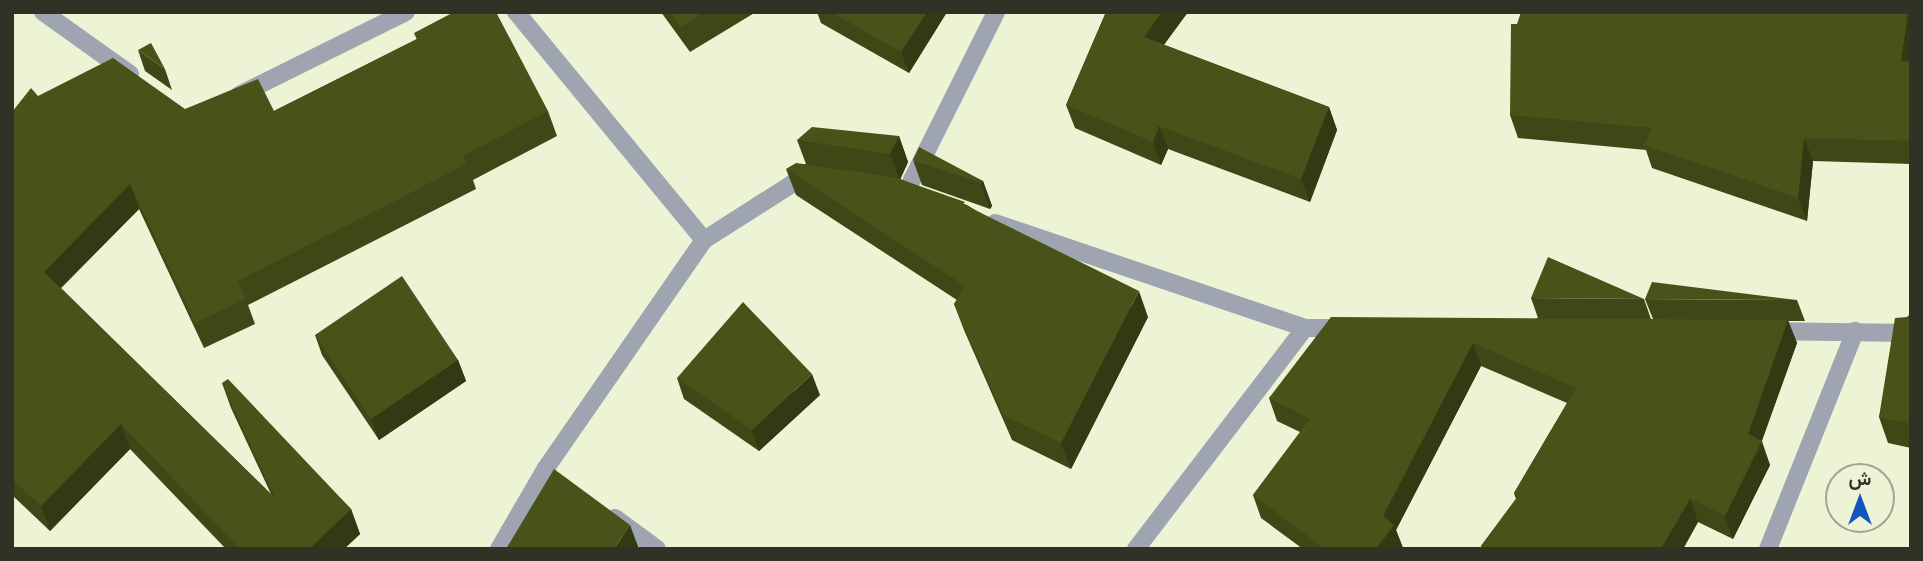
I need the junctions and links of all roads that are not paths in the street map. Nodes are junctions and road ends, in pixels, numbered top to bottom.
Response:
1 (43, 12) edge
2 (405, 12) edge
3 (516, 12) edge
4 (996, 12) edge
5 (150, 88) edge
6 (228, 101) edge
7 (829, 181) edge
8 (906, 193) edge
9 (983, 219) edge
10 (704, 240) junction
11 (1305, 328) junction
12 (1360, 328) edge
13 (1745, 331) edge
14 (1855, 331) junction
15 (1911, 333) edge
16 (602, 508) edge
17 (499, 549) edge
18 (657, 549) edge
19 (1136, 549) edge
20 (1768, 549) edge

1 - 5 street
2 - 6 street
3 - 10 street
4 - 8 street
7 - 10 street
9 - 11 street
10 - 17 street
11 - 12 street
11 - 19 street
13 - 14 street
14 - 15 street
14 - 20 street
16 - 18 street

